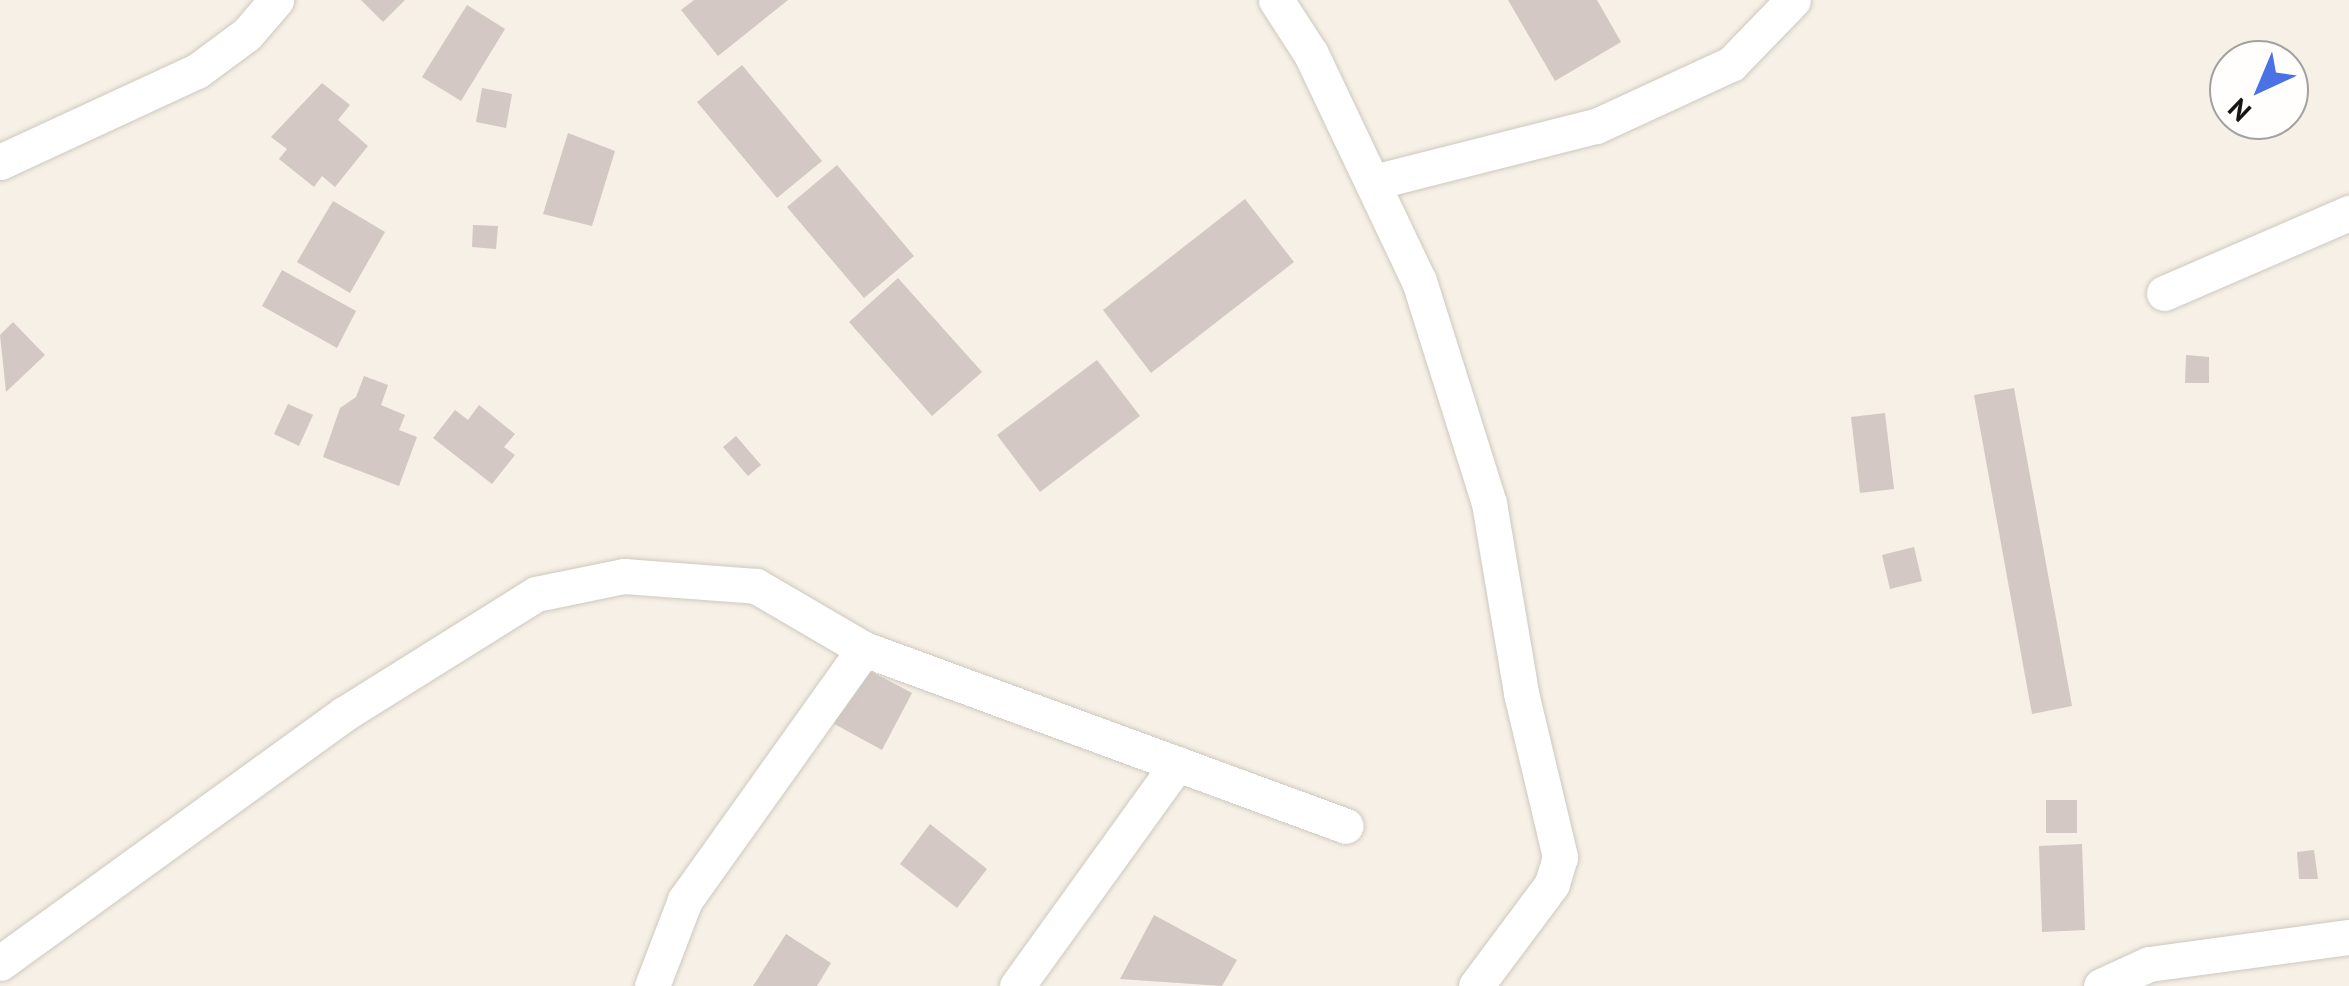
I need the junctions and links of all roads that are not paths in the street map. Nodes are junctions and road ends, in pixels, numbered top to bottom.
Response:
1 (276, 0) edge
2 (1276, 0) edge
3 (1793, 0) edge
4 (0, 162) edge
5 (1374, 182) junction
6 (2349, 213) edge
7 (2164, 293) dead end
8 (864, 649) junction
9 (1177, 764) junction
10 (1346, 826) dead end
11 (2349, 937) edge
12 (0, 962) edge
13 (652, 986) edge
14 (1018, 986) edge
15 (1476, 986) edge
16 (2101, 986) edge

1 - 4 street
2 - 5 street
3 - 5 street
5 - 15 street
6 - 7 street
8 - 9 street
8 - 12 street
8 - 13 street
9 - 10 street
9 - 14 street
11 - 16 street

